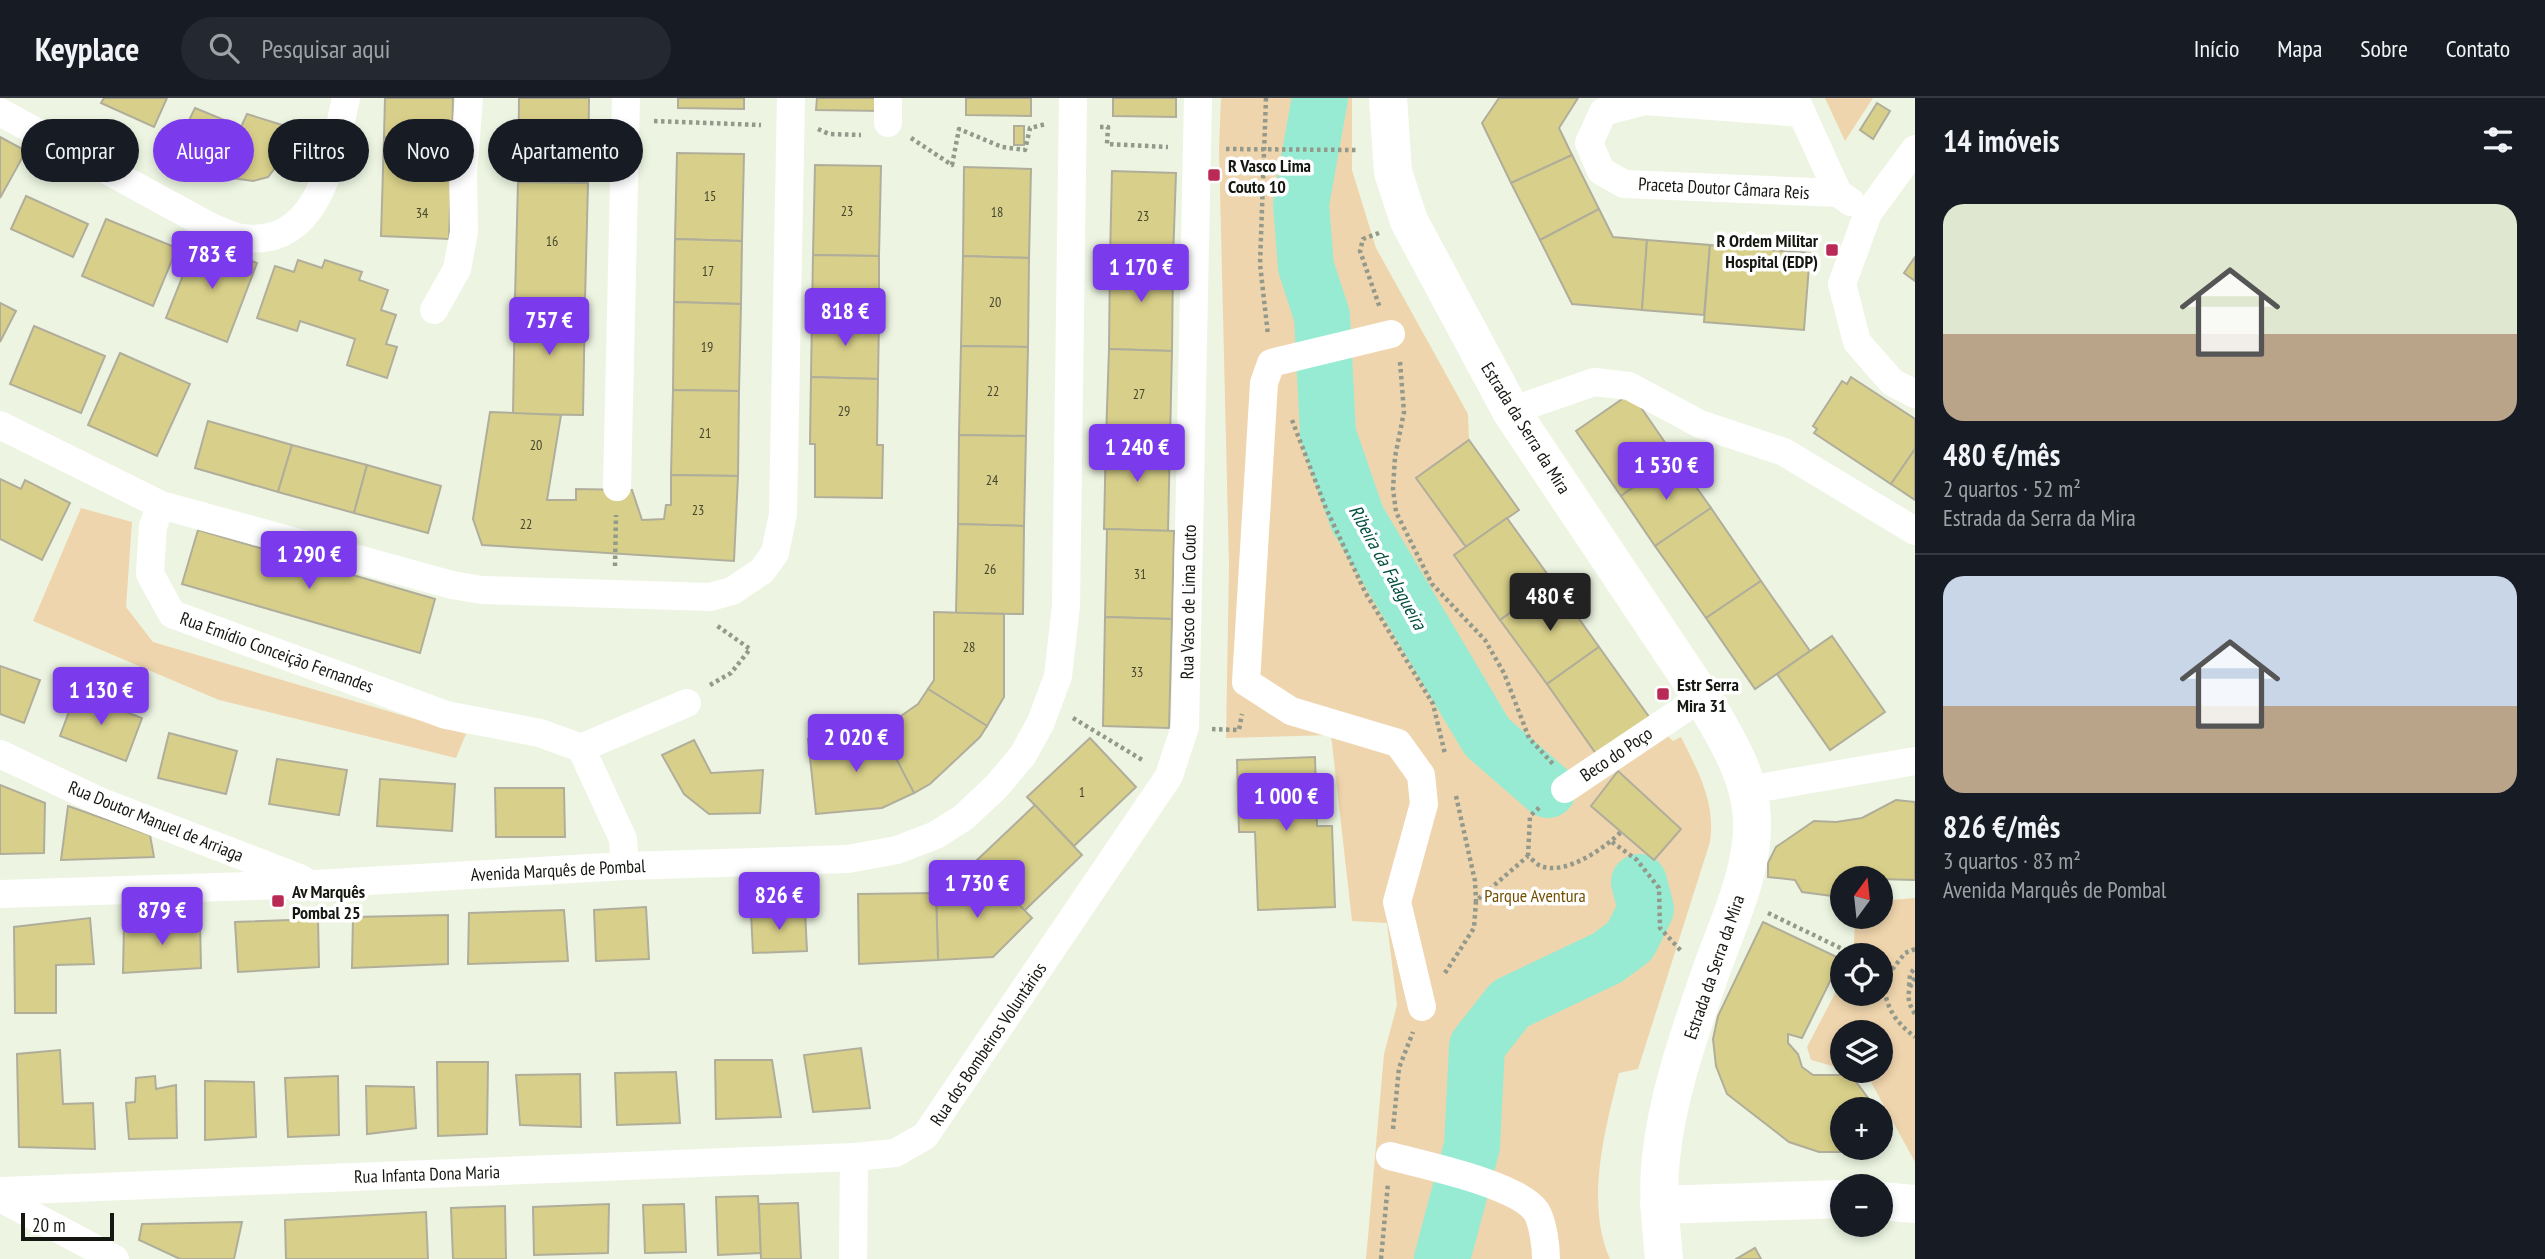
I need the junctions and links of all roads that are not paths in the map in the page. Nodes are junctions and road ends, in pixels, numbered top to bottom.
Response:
1 (346, 98) edge
2 (469, 98) edge
3 (792, 98) edge
4 (1073, 98) edge
5 (1198, 98) edge
6 (1388, 98) edge
7 (1799, 106) edge
8 (626, 109) edge
9 (0, 112) edge
10 (1915, 149) edge
11 (1838, 193) junction
12 (1868, 213) junction
13 (435, 310) dead end
14 (1391, 334) road end
15 (1915, 394) edge
16 (1511, 411) junction
17 (0, 425) edge
18 (617, 486) road end
19 (161, 505) junction
20 (1915, 531) edge
21 (1702, 697) junction
22 (687, 703) road end
23 (1185, 727) joint
24 (581, 748) junction
25 (0, 754) edge
26 (1915, 761) edge
27 (1748, 790) junction
28 (1560, 793) road end
29 (625, 866) junction
30 (315, 884) junction
31 (0, 894) edge
32 (1422, 1007) road end
33 (1390, 1156) dead end
34 (854, 1157) junction
35 (0, 1191) edge
36 (0, 1198) edge
37 (1830, 1199) edge
38 (1893, 1202) edge
39 (1915, 1204) edge
40 (1660, 1205) junction
41 (115, 1259) edge
42 (853, 1259) edge
43 (1546, 1259) edge
44 (1664, 1259) edge

1 - 9 street
2 - 13 street
3 - 19 street
4 - 29 street, Avenida Marquês de Pombal
5 - 23 street, Rua Vasco de Lima Couto
6 - 16 street, Estrada da Serra da Mira
7 - 11 street
7 - 11 street, Praceta Doutor Câmara Reis
8 - 18 street
10 - 12 street
11 - 12 street
12 - 15 street
14 - 32 street
16 - 20 street
16 - 21 street, Estrada da Serra da Mira
17 - 19 street
19 - 24 street, Rua Emídio Conceição Fernandes
21 - 27 street, Estrada da Serra da Mira
21 - 28 street, Beco do Poço
22 - 24 street
23 - 34 street, Rua dos Bombeiros Voluntários
24 - 29 street
25 - 30 street, Rua Doutor Manuel de Arriaga
26 - 27 street
27 - 40 street, Estrada da Serra da Mira
29 - 30 street, Avenida Marquês de Pombal
30 - 31 street, Avenida Marquês de Pombal
33 - 43 street
34 - 35 street, Rua Infanta Dona Maria
34 - 42 street
36 - 41 street
37 - 40 street
38 - 39 street
40 - 44 street, Estrada da Serra da Mira

